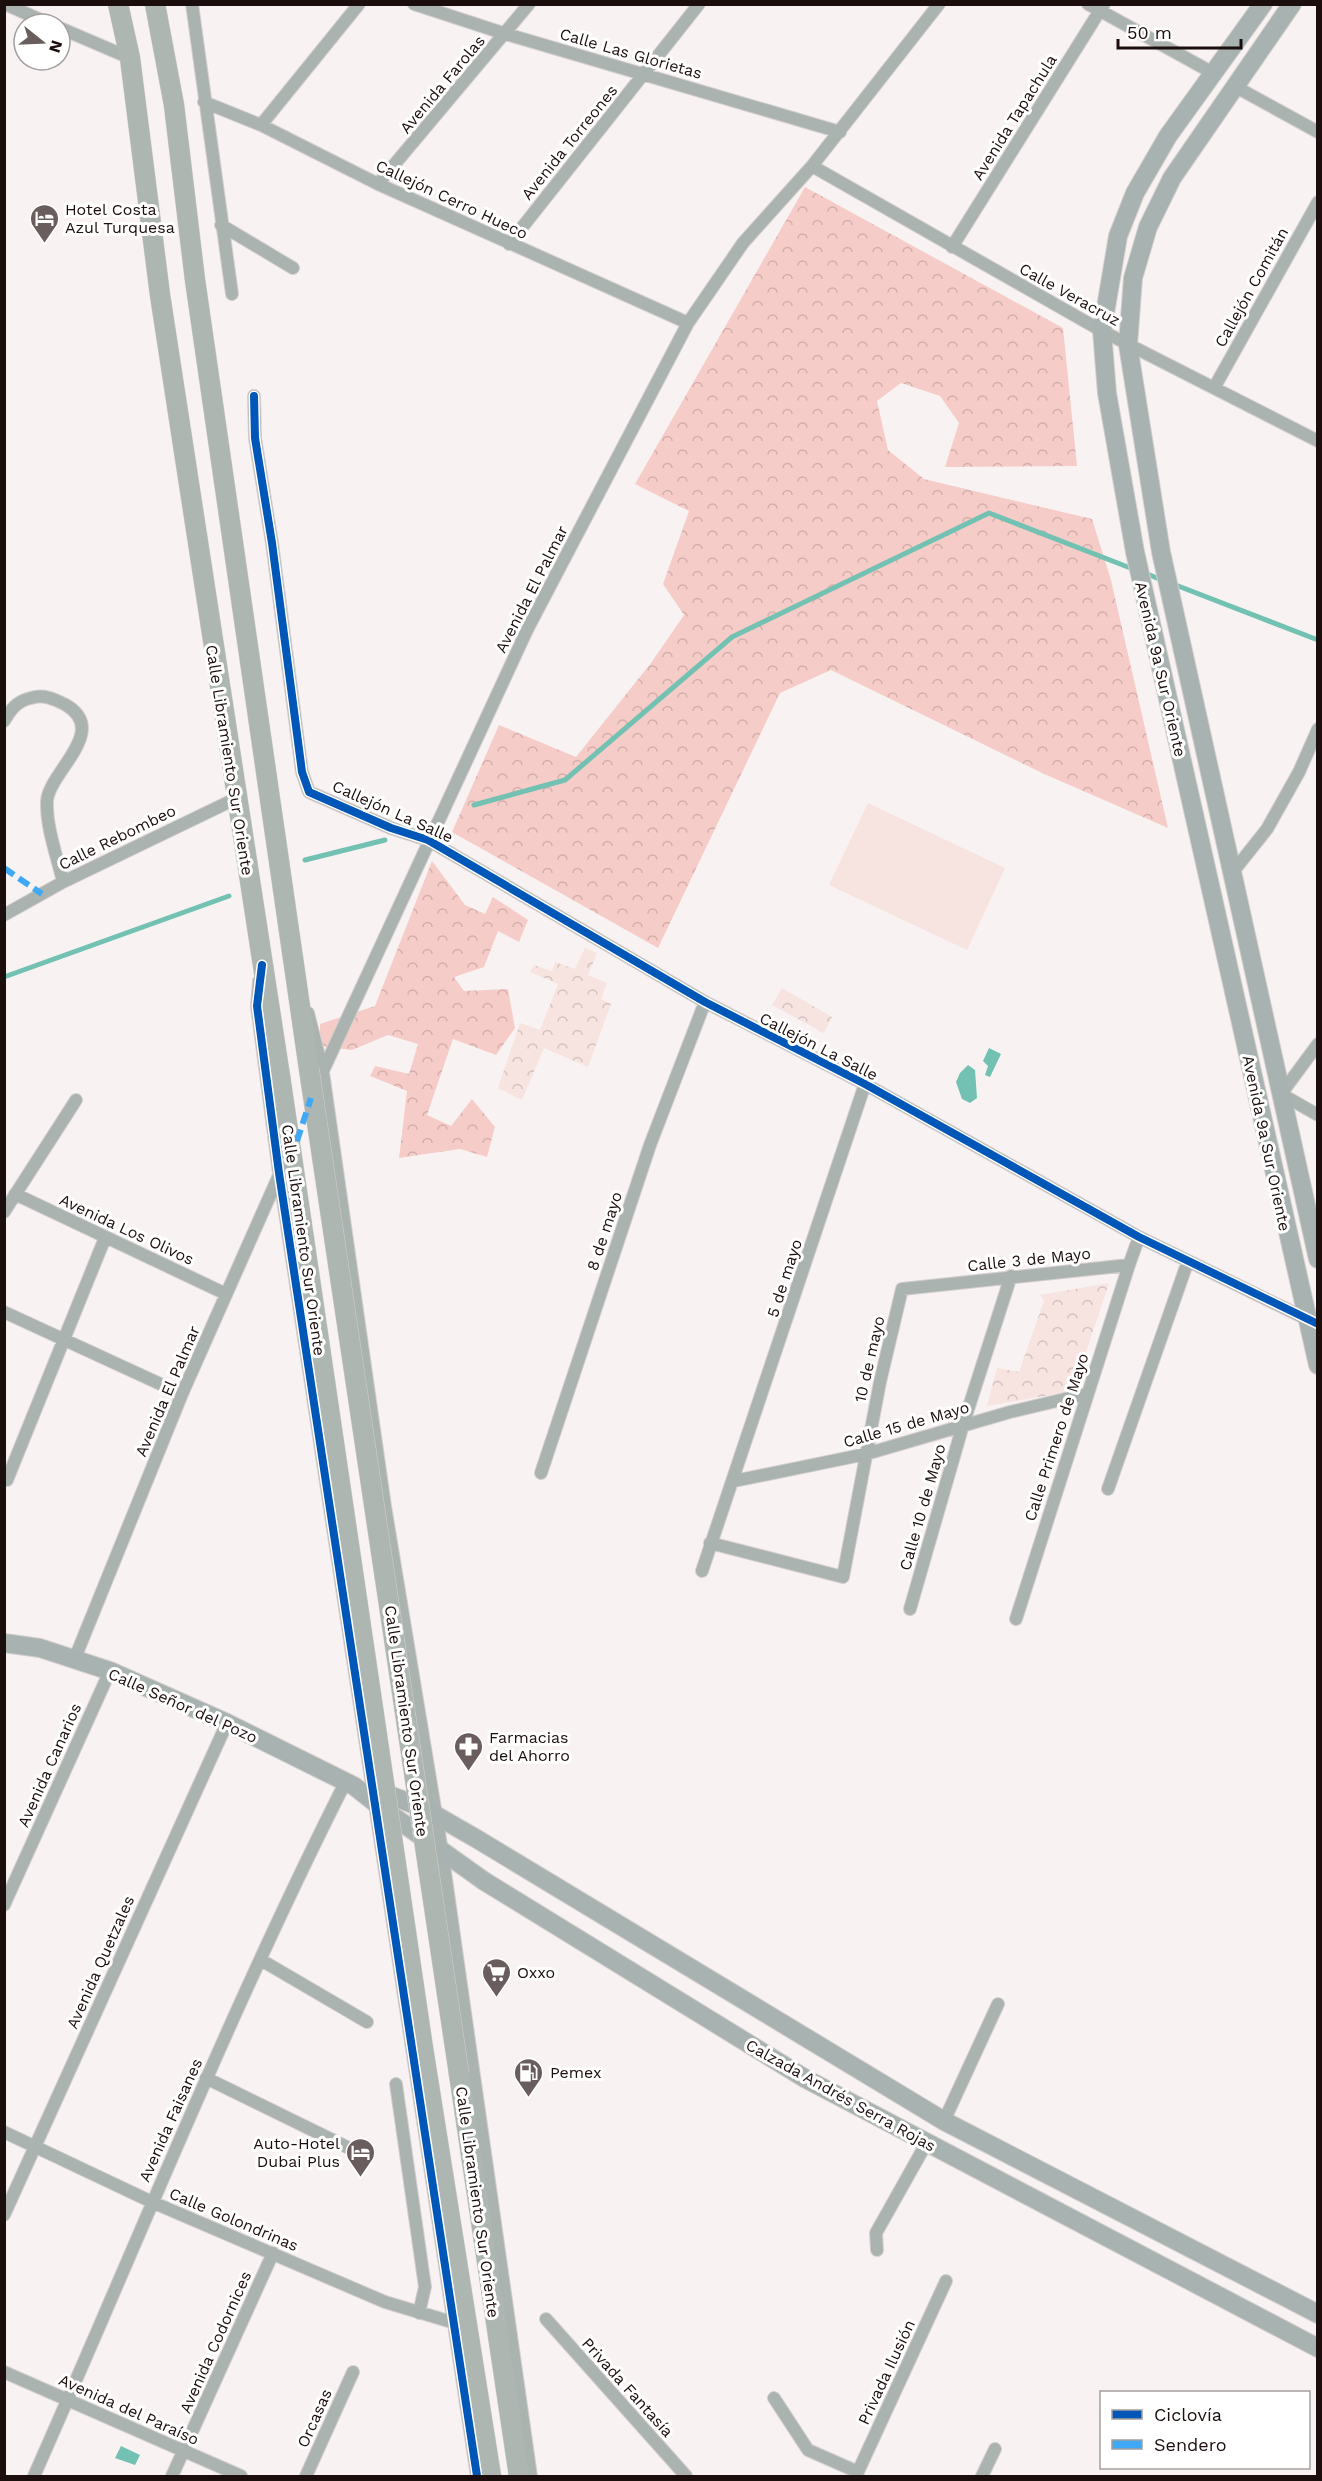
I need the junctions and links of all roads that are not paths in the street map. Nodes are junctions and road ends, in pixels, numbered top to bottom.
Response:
1 (5, 4) edge
2 (118, 4) edge
3 (155, 4) edge
4 (192, 4) edge
5 (359, 4) edge
6 (414, 4) edge
7 (530, 4) edge
8 (699, 4) edge
9 (939, 4) edge
10 (1088, 4) edge
11 (1263, 4) edge
12 (1292, 4) edge
13 (1102, 8) edge
14 (23, 12) edge
15 (72, 33) edge
16 (506, 34) junction
17 (130, 58) junction
18 (1213, 73) junction
19 (647, 74) junction
20 (1236, 87) junction
21 (204, 102) junction
22 (261, 125) junction
23 (840, 132) junction
24 (1317, 132) edge
25 (812, 166) junction
26 (378, 184) junction
27 (1317, 202) edge
28 (221, 225) junction
29 (509, 244) junction
30 (952, 248) junction
31 (293, 268) dead end
32 (232, 294) dead end
33 (688, 323) junction
34 (1102, 331) junction
35 (1128, 345) junction
36 (1214, 388) junction
37 (254, 396) dead end
38 (1317, 441) edge
39 (4, 721) edge
40 (1317, 729) edge
41 (235, 799) junction
42 (428, 840) junction
43 (1232, 873) junction
44 (63, 882) junction
45 (10, 912) edge
46 (262, 965) junction
47 (1257, 982) junction
48 (1234, 987) junction
49 (705, 1002) junction
50 (1317, 1044) edge
51 (316, 1071) junction
52 (865, 1084) junction
53 (1281, 1094) junction
54 (311, 1098) dead end
55 (76, 1100) dead end
56 (1317, 1115) edge
57 (297, 1141) dead end
58 (279, 1173) junction
59 (15, 1194) junction
60 (4, 1212) edge
61 (1314, 1226) edge
62 (1139, 1237) junction
63 (105, 1238) junction
64 (1317, 1259) edge
65 (1188, 1262) junction
66 (1129, 1266) junction
67 (1011, 1276) junction
68 (902, 1289) joint
69 (226, 1294) junction
70 (4, 1312) edge
71 (1313, 1332) edge
72 (65, 1341) junction
73 (1317, 1365) edge
74 (1086, 1394) junction
75 (182, 1395) junction
76 (963, 1425) junction
77 (866, 1454) junction
78 (541, 1473) dead end
79 (7, 1480) dead end
80 (734, 1481) junction
81 (1108, 1489) dead end
82 (710, 1543) junction
83 (702, 1571) dead end
84 (910, 1609) dead end
85 (1016, 1619) dead end
86 (4, 1643) edge
87 (75, 1658) junction
88 (110, 1671) junction
89 (226, 1723) junction
90 (350, 1783) junction
91 (380, 1799) junction
92 (436, 1816) junction
93 (442, 1851) junction
94 (4, 1905) edge
95 (261, 1960) junction
96 (998, 2004) dead end
97 (367, 2022) dead end
98 (206, 2078) junction
99 (877, 2083) junction
100 (396, 2084) dead end
101 (861, 2109) junction
102 (945, 2121) junction
103 (4, 2132) edge
104 (926, 2144) junction
105 (35, 2146) junction
106 (354, 2150) dead end
107 (152, 2202) junction
108 (4, 2215) edge
109 (878, 2250) dead end
110 (273, 2253) junction
111 (946, 2281) dead end
112 (419, 2313) junction
113 (1317, 2314) edge
114 (546, 2319) dead end
115 (455, 2323) junction
116 (1317, 2348) edge
117 (4, 2372) edge
118 (353, 2372) dead end
119 (774, 2398) dead end
120 (68, 2401) junction
121 (995, 2449) dead end
122 (183, 2451) junction
123 (857, 2474) edge
124 (34, 2476) edge
125 (172, 2476) edge
126 (241, 2476) edge
127 (306, 2476) edge
128 (477, 2476) edge
129 (491, 2476) edge
130 (519, 2476) edge
131 (531, 2476) edge
132 (686, 2476) edge
133 (982, 2476) edge

1 - 14 street
2 - 17 main road, Calle Libramiento Sur Oriente
3 - 51 main road, Calle Libramiento Sur Oriente
4 - 21 street
5 - 22 street
6 - 16 street, Calle Las Glorietas
7 - 16 street, Avenida Farolas
8 - 19 street, Avenida Torreones
9 - 23 street, Avenida El Palmar
10 - 13 street
11 - 18 main road, Avenida 9a Sur Oriente
12 - 20 main road, Avenida 9a Sur Oriente
13 - 18 street
13 - 30 street, Avenida Tapachula
15 - 17 street
16 - 19 street, Calle Las Glorietas
16 - 26 street, Avenida Farolas
17 - 41 main road, Calle Libramiento Sur Oriente
18 - 34 main road, Avenida 9a Sur Oriente
19 - 23 street, Calle Las Glorietas
19 - 29 street, Avenida Torreones
20 - 24 street
20 - 35 main road, Avenida 9a Sur Oriente
21 - 22 street, Callejón Cerro Hueco
21 - 28 street
22 - 26 street, Callejón Cerro Hueco
23 - 25 street, Avenida El Palmar
25 - 30 street, Calle Veracruz
25 - 33 street, Avenida El Palmar
26 - 29 street, Callejón Cerro Hueco
27 - 36 street, Callejón Comitán
28 - 31 street
28 - 32 street
29 - 33 street, Callejón Cerro Hueco
30 - 34 street, Calle Veracruz
33 - 42 street, Avenida El Palmar
34 - 35 street, Calle Veracruz
34 - 48 main road, Avenida 9a Sur Oriente
35 - 36 street, Calle Veracruz
35 - 43 main road, Avenida 9a Sur Oriente
36 - 38 street, Calle Veracruz
37 - 42 street, Callejón La Salle
39 - 44 street
40 - 43 street
41 - 44 street, Calle Rebombeo
41 - 46 main road, Calle Libramiento Sur Oriente
42 - 49 street, Callejón La Salle
42 - 51 street, Avenida El Palmar
43 - 47 main road, Avenida 9a Sur Oriente
44 - 45 street, Calle Rebombeo
46 - 58 street
46 - 129 main road, Calle Libramiento Sur Oriente, bridge
47 - 48 main road
47 - 53 main road, Avenida 9a Sur Oriente
48 - 71 main road, Avenida 9a Sur Oriente
49 - 52 street, Callejón La Salle
49 - 78 street, 8 de mayo
50 - 53 street
51 - 54 street, Avenida El Palmar
51 - 92 street
51 - 130 main road, Calle Libramiento Sur Oriente, bridge
52 - 62 street, Callejón La Salle
52 - 80 street, 5 de mayo
53 - 56 street
53 - 61 main road, Avenida 9a Sur Oriente
55 - 59 street
57 - 58 street, Avenida El Palmar
58 - 69 street, Avenida El Palmar
58 - 91 street
59 - 60 street
59 - 63 street, Avenida Los Olivos
61 - 64 main road, Avenida 9a Sur Oriente
62 - 65 street, Callejón La Salle
62 - 66 street
63 - 69 street, Avenida Los Olivos
63 - 72 street
65 - 71 street, Callejón La Salle
65 - 81 street
66 - 67 street, Calle 3 de Mayo
66 - 74 street, Calle Primero de Mayo
67 - 68 street, Calle 3 de Mayo
67 - 76 street, Calle 10 de Mayo
68 - 77 street, 10 de mayo
69 - 75 street, Avenida El Palmar
70 - 72 street
71 - 73 main road, Avenida 9a Sur Oriente
72 - 75 street
72 - 79 street
74 - 76 street, Calle 15 de Mayo
74 - 85 street, Calle Primero de Mayo
75 - 87 street, Avenida El Palmar
76 - 77 street, Calle 15 de Mayo
76 - 84 street, Calle 10 de Mayo
77 - 80 street, Calle 15 de Mayo
77 - 82 street, 10 de mayo
80 - 82 street, 5 de mayo
82 - 83 street, 5 de mayo
86 - 87 main road, Calle Señor del Pozo
87 - 88 main road, Calle Señor del Pozo
88 - 89 main road, Calle Señor del Pozo
88 - 94 street, Avenida Canarios
89 - 90 main road, Calle Señor del Pozo
89 - 105 street, Avenida Quetzales
90 - 91 main road, Calle Señor del Pozo
90 - 95 street, Avenida Faisanes
91 - 92 main road, Calzada Andrés Serra Rojas
91 - 93 main road, Calzada Andrés Serra Rojas
91 - 115 street
92 - 93 street
92 - 99 main road, Calzada Andrés Serra Rojas
93 - 101 main road, Calzada Andrés Serra Rojas
93 - 131 street
95 - 97 street
95 - 98 street, Avenida Faisanes
96 - 102 street
98 - 106 street
98 - 107 street, Avenida Faisanes
99 - 101 main road
99 - 102 main road, Calzada Andrés Serra Rojas
100 - 112 street
101 - 104 main road, Calzada Andrés Serra Rojas
102 - 113 main road, Calzada Andrés Serra Rojas
103 - 105 street, Calle Golondrinas
104 - 109 street
104 - 116 main road, Calzada Andrés Serra Rojas
105 - 107 street, Calle Golondrinas
105 - 108 street, Avenida Quetzales
107 - 110 street, Calle Golondrinas
107 - 120 street, Avenida Faisanes
110 - 112 street, Calle Golondrinas
110 - 122 street, Avenida Codornices
111 - 123 street, Privada Ilusión
112 - 115 street, Calle Golondrinas
114 - 132 street, Privada Fantasía
115 - 128 street
117 - 120 street, Avenida del Paraíso
118 - 127 street, Orcasas
119 - 123 street
120 - 122 street, Avenida del Paraíso
120 - 124 street, Avenida Faisanes
121 - 133 street
122 - 125 street, Avenida Codornices
122 - 126 street, Avenida del Paraíso

